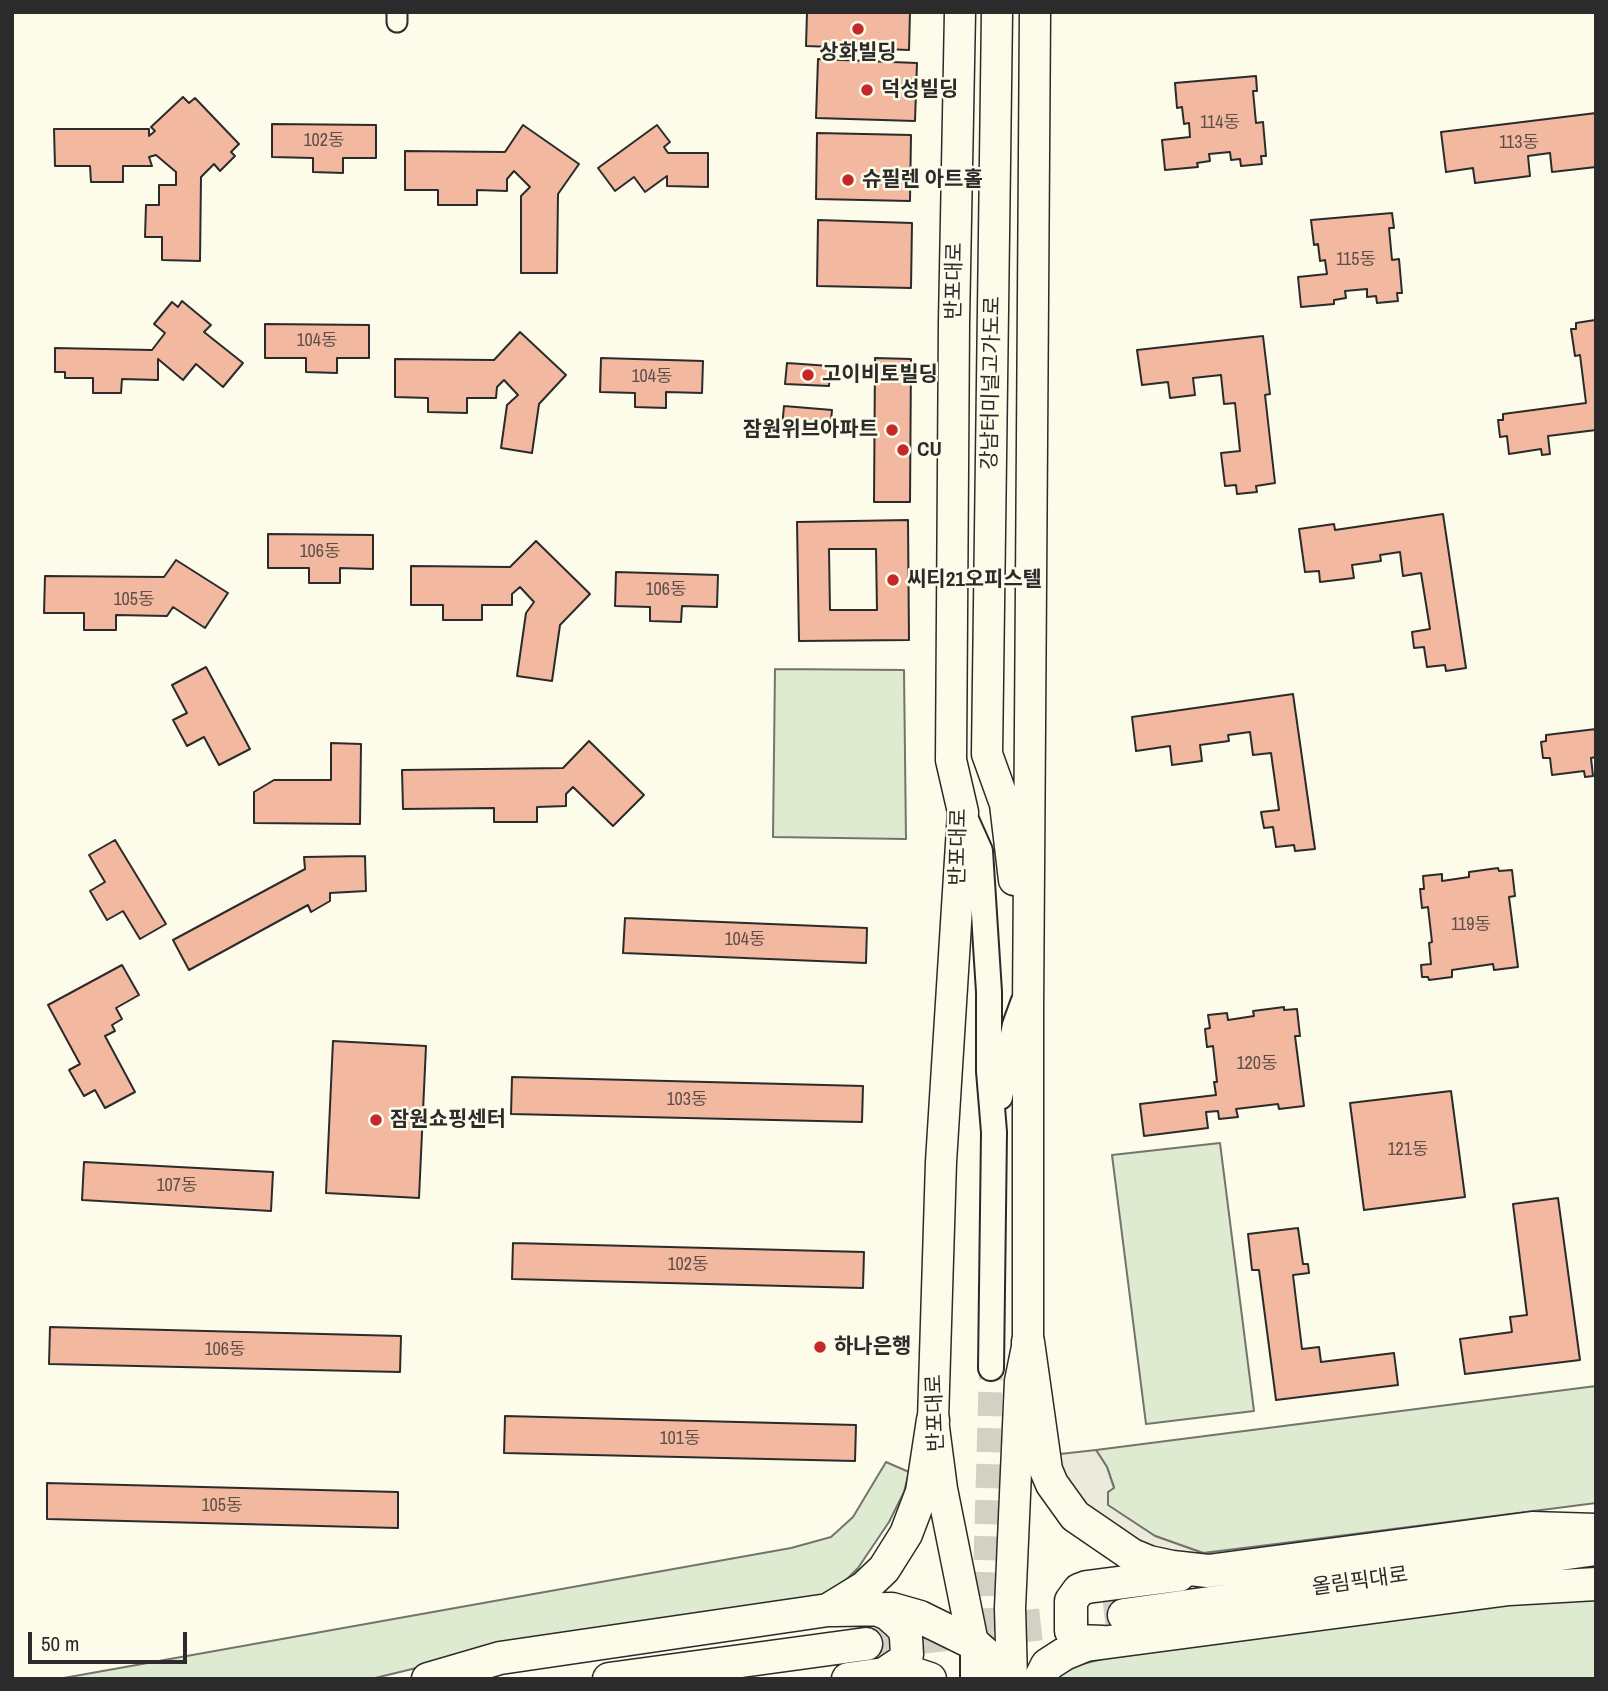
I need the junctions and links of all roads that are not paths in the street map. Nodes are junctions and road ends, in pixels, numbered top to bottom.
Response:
1 (960, 12) edge
2 (997, 12) edge
3 (1035, 12) edge
4 (987, 754) junction
5 (963, 812) junction
6 (1029, 926) junction
7 (1028, 989) junction
8 (994, 1132) junction
9 (1028, 1342) junction
10 (991, 1368) tunnel mouth
11 (933, 1420) junction
12 (1596, 1530) edge
13 (1596, 1549) edge
14 (1208, 1571) junction
15 (1596, 1584) edge
16 (872, 1608) junction
17 (828, 1611) junction
18 (1120, 1629) junction
19 (973, 1643) junction
20 (866, 1644) tunnel mouth
21 (887, 1672) junction
22 (428, 1679) edge
23 (609, 1679) edge
24 (848, 1679) edge
25 (930, 1679) edge
26 (972, 1679) edge
27 (1002, 1679) edge
28 (1012, 1679) edge
29 (1040, 1679) edge

1 - 5 main road, 반포대로
2 - 4 main road, 강남터미널고가도로
3 - 6 main road
4 - 5 main road
4 - 6 main road
5 - 8 street
5 - 11 main road, 반포대로
6 - 7 main road
7 - 8 street
7 - 9 main road
8 - 10 street
9 - 14 highway
9 - 28 main road
11 - 17 highway
11 - 19 main road, 반포대로
12 - 14 highway
13 - 18 highway, 올림픽대로
14 - 18 highway
15 - 18 highway
16 - 17 highway
16 - 19 highway
16 - 21 highway
17 - 22 highway
18 - 29 highway
19 - 26 street, 반포대로
19 - 27 highway
20 - 23 highway
21 - 24 highway
21 - 25 highway

